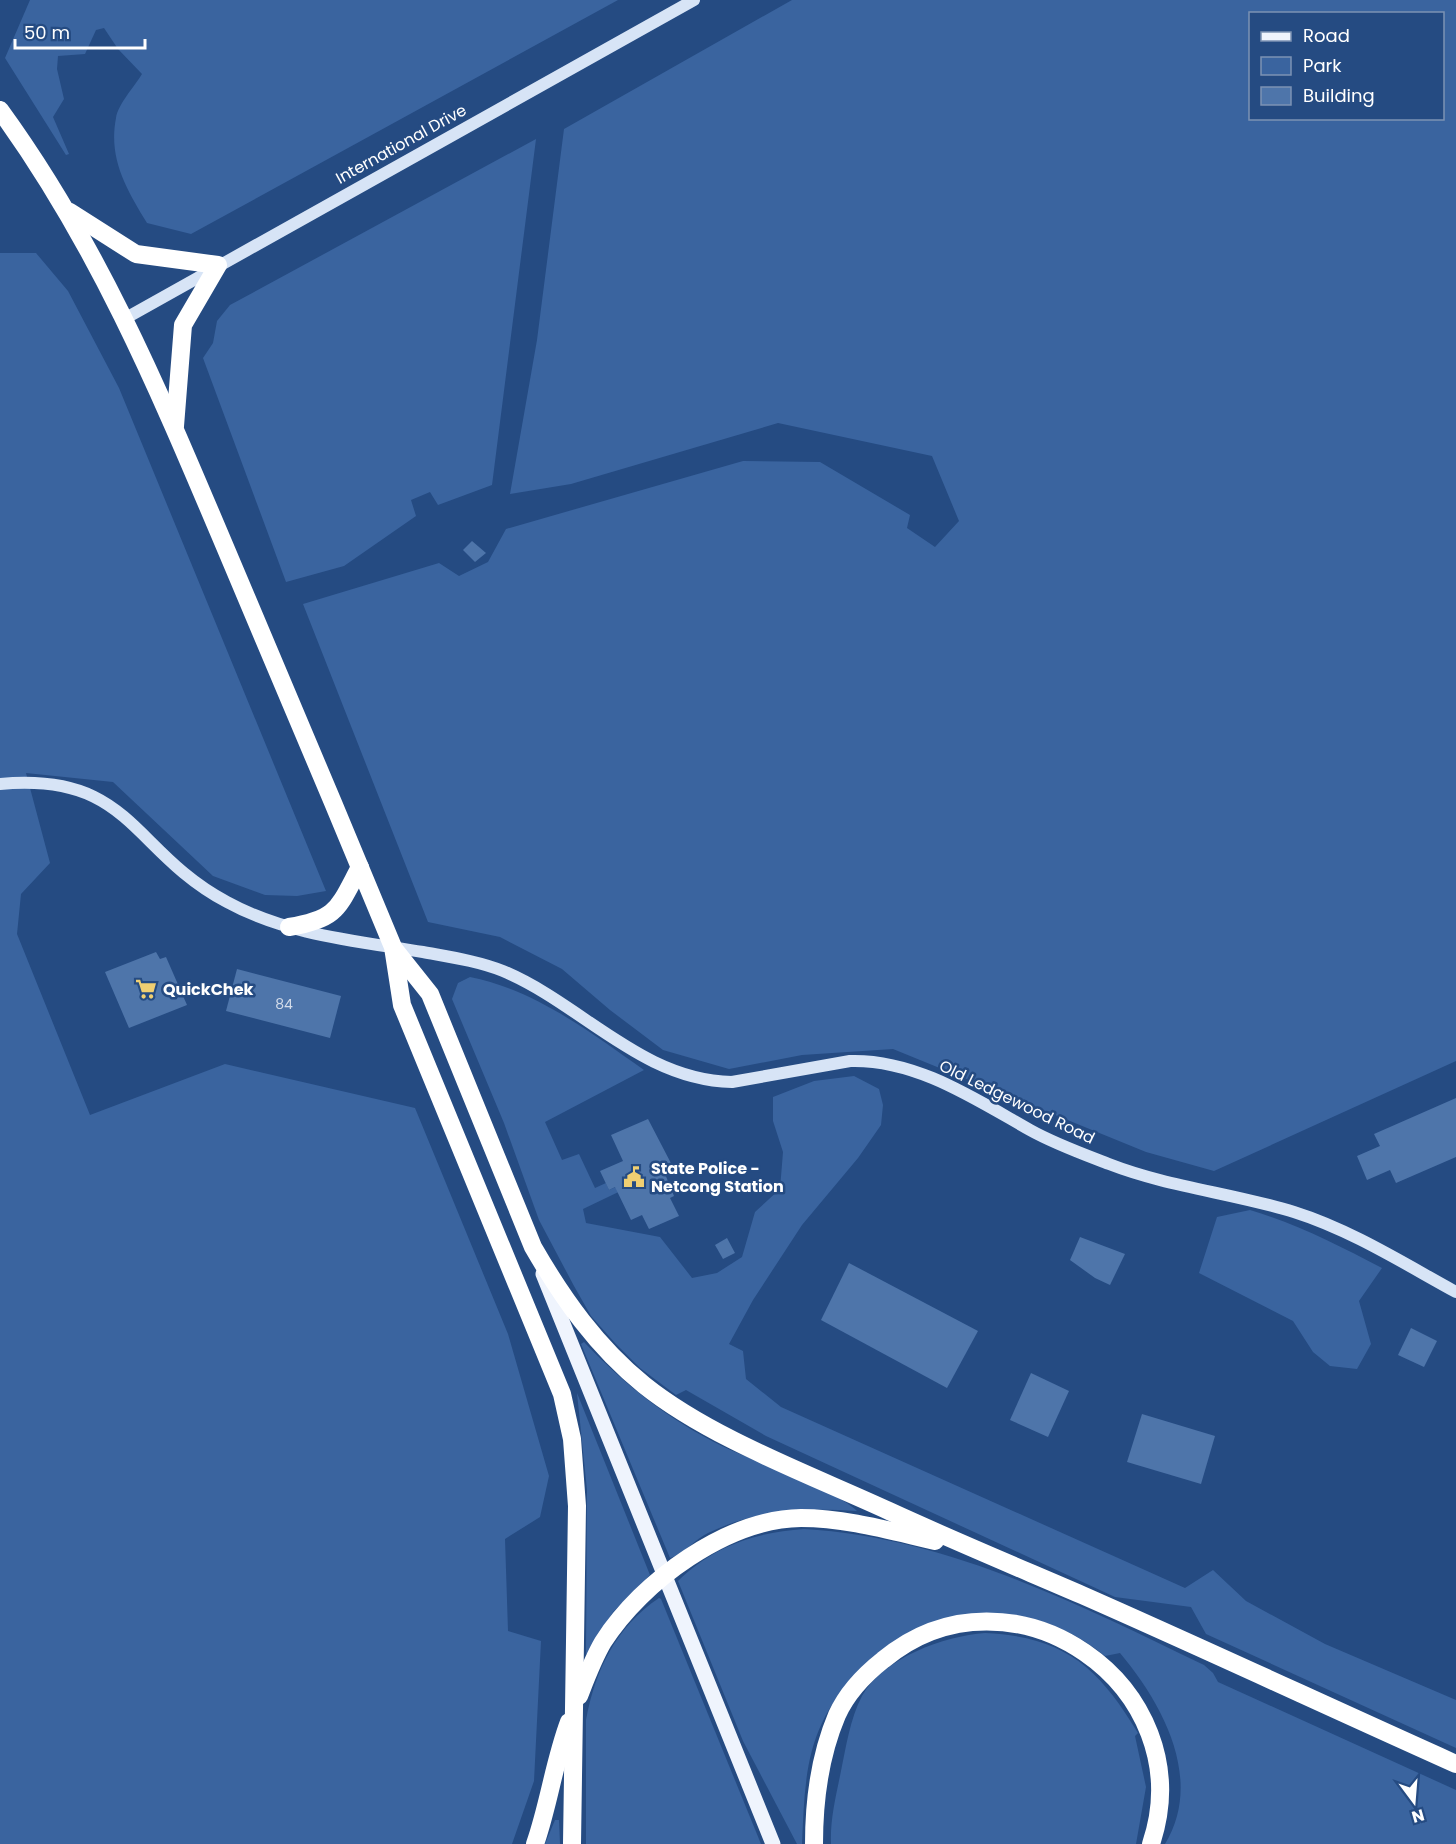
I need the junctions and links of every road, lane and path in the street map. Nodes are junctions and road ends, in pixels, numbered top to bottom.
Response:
1 (694, 0) edge
2 (0, 110) edge
3 (66, 210) junction
4 (218, 265) junction
5 (126, 318) junction
6 (175, 429) junction
7 (0, 784) edge
8 (360, 867) junction
9 (289, 927) junction
10 (393, 947) junction
11 (533, 1247) junction
12 (1456, 1292) edge
13 (971, 1549) junction
14 (665, 1577) junction
15 (574, 1708) junction
16 (1456, 1764) edge
17 (535, 1844) edge
18 (572, 1844) edge
19 (773, 1844) edge
20 (814, 1844) edge
21 (1151, 1844) edge

1 - 4 street, International Drive
2 - 3 highway
3 - 4 highway
3 - 5 highway
4 - 5 street, International Drive
4 - 6 highway
5 - 6 highway
6 - 8 highway
7 - 9 street, Old Ledgewood Road
8 - 9 highway
8 - 10 highway
9 - 10 street, Old Ledgewood Road
10 - 11 highway
10 - 12 street, Old Ledgewood Road
10 - 15 highway
11 - 13 highway
11 - 14 main road
13 - 14 highway
13 - 16 highway
14 - 15 highway
14 - 19 main road
15 - 17 highway
15 - 18 highway
20 - 21 highway

